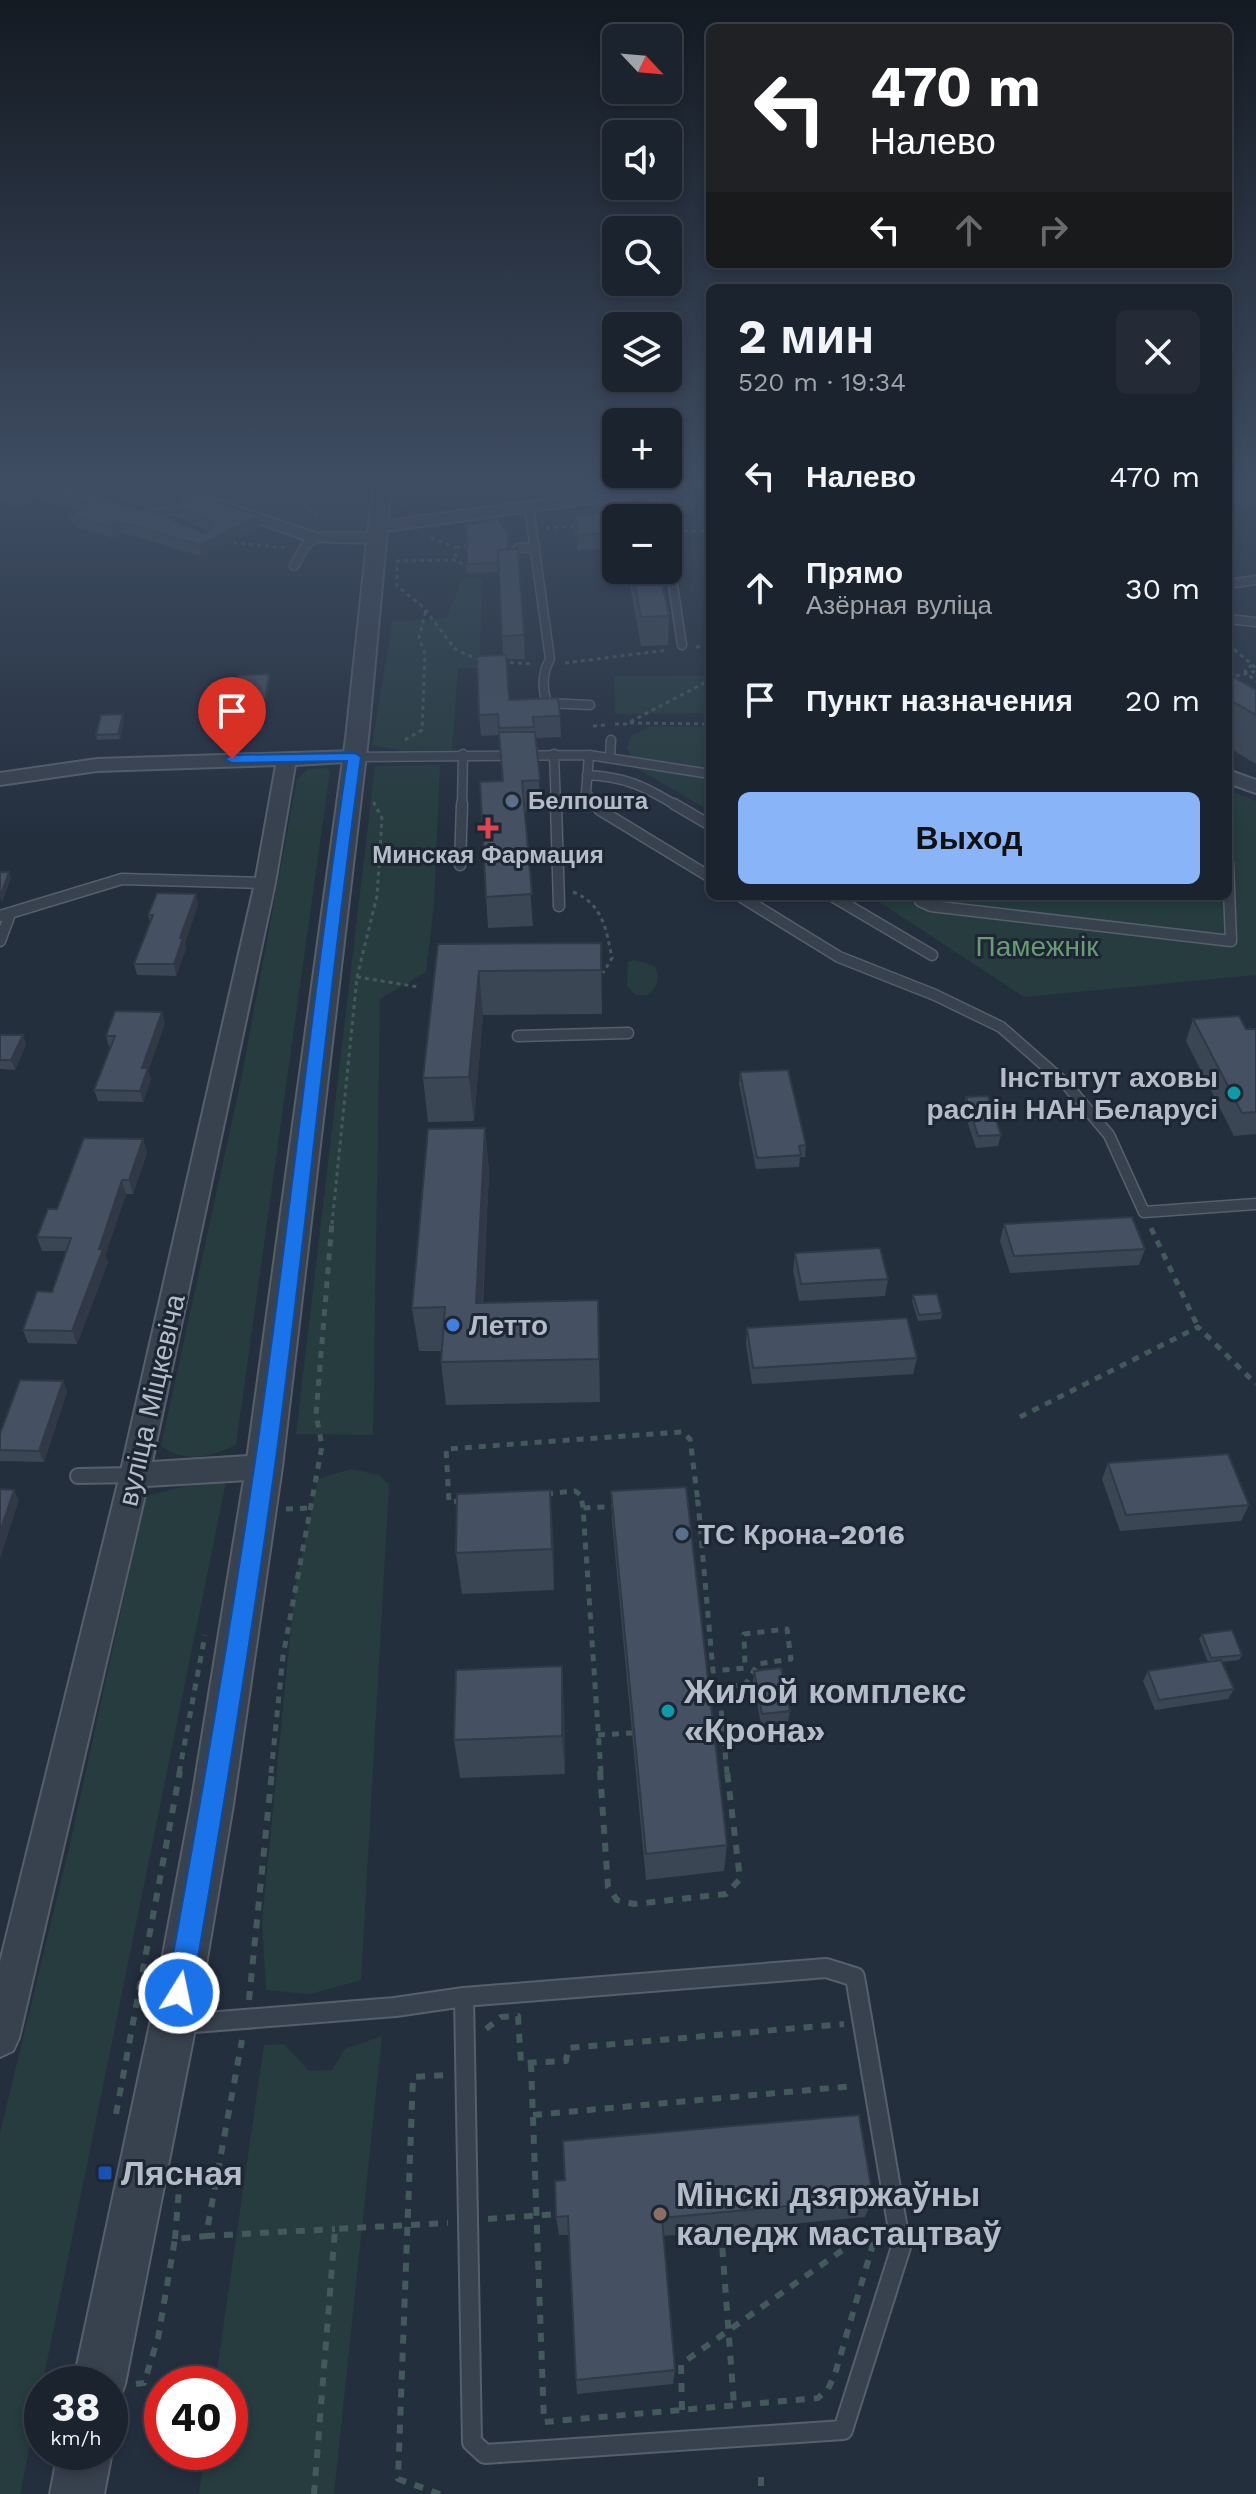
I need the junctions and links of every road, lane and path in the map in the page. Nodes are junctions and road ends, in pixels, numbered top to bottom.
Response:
1 (370, 602) edge
2 (417, 602) edge
3 (542, 602) edge
4 (676, 602) edge
5 (426, 610) junction
6 (1232, 619) edge
7 (1256, 622) edge
8 (706, 646) edge
9 (683, 647) joint
10 (1232, 648) edge
11 (670, 650) edge
12 (486, 661) edge
13 (500, 662) edge
14 (545, 665) junction
15 (1255, 668) edge
16 (1246, 674) junction
17 (1232, 677) edge
18 (706, 682) edge
19 (1256, 682) edge
20 (590, 705) joint
21 (626, 724) junction
22 (706, 724) edge
23 (611, 740) joint
24 (463, 754) junction
25 (554, 754) junction
26 (589, 755) junction
27 (355, 757) junction
28 (397, 757) junction
29 (610, 757) junction
30 (287, 758) junction
31 (706, 773) edge
32 (587, 775) junction
33 (1232, 778) edge
34 (0, 779) edge
35 (1256, 787) edge
36 (360, 793) junction
37 (706, 823) edge
38 (460, 865) dead end
39 (706, 875) edge
40 (265, 883) junction
41 (558, 888) junction
42 (746, 900) edge
43 (839, 900) edge
44 (920, 900) edge
45 (1229, 900) edge
46 (559, 906) dead end
47 (5, 915) edge
48 (0, 941) edge
49 (932, 955) dead end
50 (603, 973) edge
51 (357, 977) junction
52 (419, 987) dead end
53 (628, 1033) dead end
54 (518, 1036) dead end
55 (1256, 1204) edge
56 (1144, 1212) junction
57 (1198, 1327) junction
58 (1256, 1384) edge
59 (1020, 1417) dead end
60 (264, 1467) junction
61 (135, 1475) junction
62 (78, 1476) dead end
63 (544, 1494) edge
64 (465, 1500) edge
65 (698, 1502) junction
66 (652, 1504) junction
67 (583, 1508) junction
68 (654, 1519) edge
69 (695, 1612) edge
70 (708, 1612) junction
71 (205, 1633) dead end
72 (710, 1634) junction
73 (697, 1635) edge
74 (632, 1733) edge
75 (598, 1735) junction
76 (733, 1824) junction
77 (718, 1825) edge
78 (464, 1997) junction
79 (518, 2016) dead end
80 (246, 2021) junction
81 (173, 2024) junction
82 (229, 2035) dead end
83 (0, 2038) edge
84 (848, 2039) dead end
85 (531, 2063) junction
86 (449, 2064) dead end
87 (854, 2070) dead end
88 (856, 2085) junction
89 (859, 2101) dead end
90 (533, 2115) junction
91 (114, 2126) dead end
92 (181, 2166) dead end
93 (877, 2208) dead end
94 (558, 2214) edge
95 (536, 2217) junction
96 (468, 2222) junction
97 (880, 2223) junction
98 (408, 2224) junction
99 (335, 2229) junction
100 (721, 2230) edge
101 (206, 2236) junction
102 (175, 2239) junction
103 (729, 2330) junction
104 (103, 2366) edge
105 (149, 2366) edge
106 (734, 2405) junction
107 (682, 2410) junction
108 (82, 2470) edge
109 (761, 2477) dead end
110 (77, 2494) edge
111 (314, 2494) edge
112 (440, 2494) edge
113 (761, 2494) edge

1 - 27 street
2 - 5 path
3 - 14 lane
4 - 9 lane
5 - 12 path
5 - 28 path
6 - 7 lane
8 - 9 path
10 - 15 path
11 - 14 path
13 - 14 path
14 - 20 lane
15 - 16 path
16 - 17 path
16 - 19 path
18 - 21 path
20 - 21 path
21 - 22 path
21 - 23 path
23 - 29 lane
24 - 25 lane
24 - 28 lane
24 - 38 lane
25 - 26 lane
25 - 41 lane
26 - 29 lane
26 - 32 lane
27 - 28 lane
27 - 30 street
27 - 36 street
29 - 31 lane
30 - 34 street
30 - 40 street, вуліца Міцкевіча
32 - 37 lane
32 - 39 lane
33 - 35 street
36 - 51 path
36 - 60 street
40 - 47 lane
40 - 61 street, вуліца Міцкевіча
41 - 46 lane
41 - 50 path
42 - 56 lane
43 - 49 lane
44 - 45 lane
47 - 48 lane
51 - 52 path
51 - 80 path
53 - 54 lane
55 - 56 lane
56 - 57 path
57 - 58 path
57 - 59 path
60 - 61 street
60 - 81 street
61 - 62 lane
61 - 83 street, вуліца Міцкевіча
63 - 67 path
64 - 65 path
65 - 66 path
65 - 70 path
66 - 67 path
66 - 68 path
67 - 75 path
69 - 70 path
70 - 72 path
71 - 91 path
72 - 73 path
72 - 76 path
74 - 75 path
75 - 76 path
76 - 77 path
78 - 80 lane
78 - 96 lane
78 - 96 lane
79 - 85 path
80 - 81 lane
81 - 104 street
82 - 101 path
84 - 85 path
85 - 90 path
86 - 98 path
87 - 88 path
88 - 89 path
88 - 90 path
90 - 95 path
92 - 102 path
93 - 97 path
94 - 95 path
95 - 96 path
95 - 107 path
96 - 98 path
97 - 103 path
97 - 106 path
98 - 99 path
98 - 112 path
99 - 101 path
99 - 111 path
100 - 103 path
101 - 102 path
102 - 105 path
103 - 106 path
103 - 107 path
106 - 107 path
108 - 110 street
109 - 113 path

